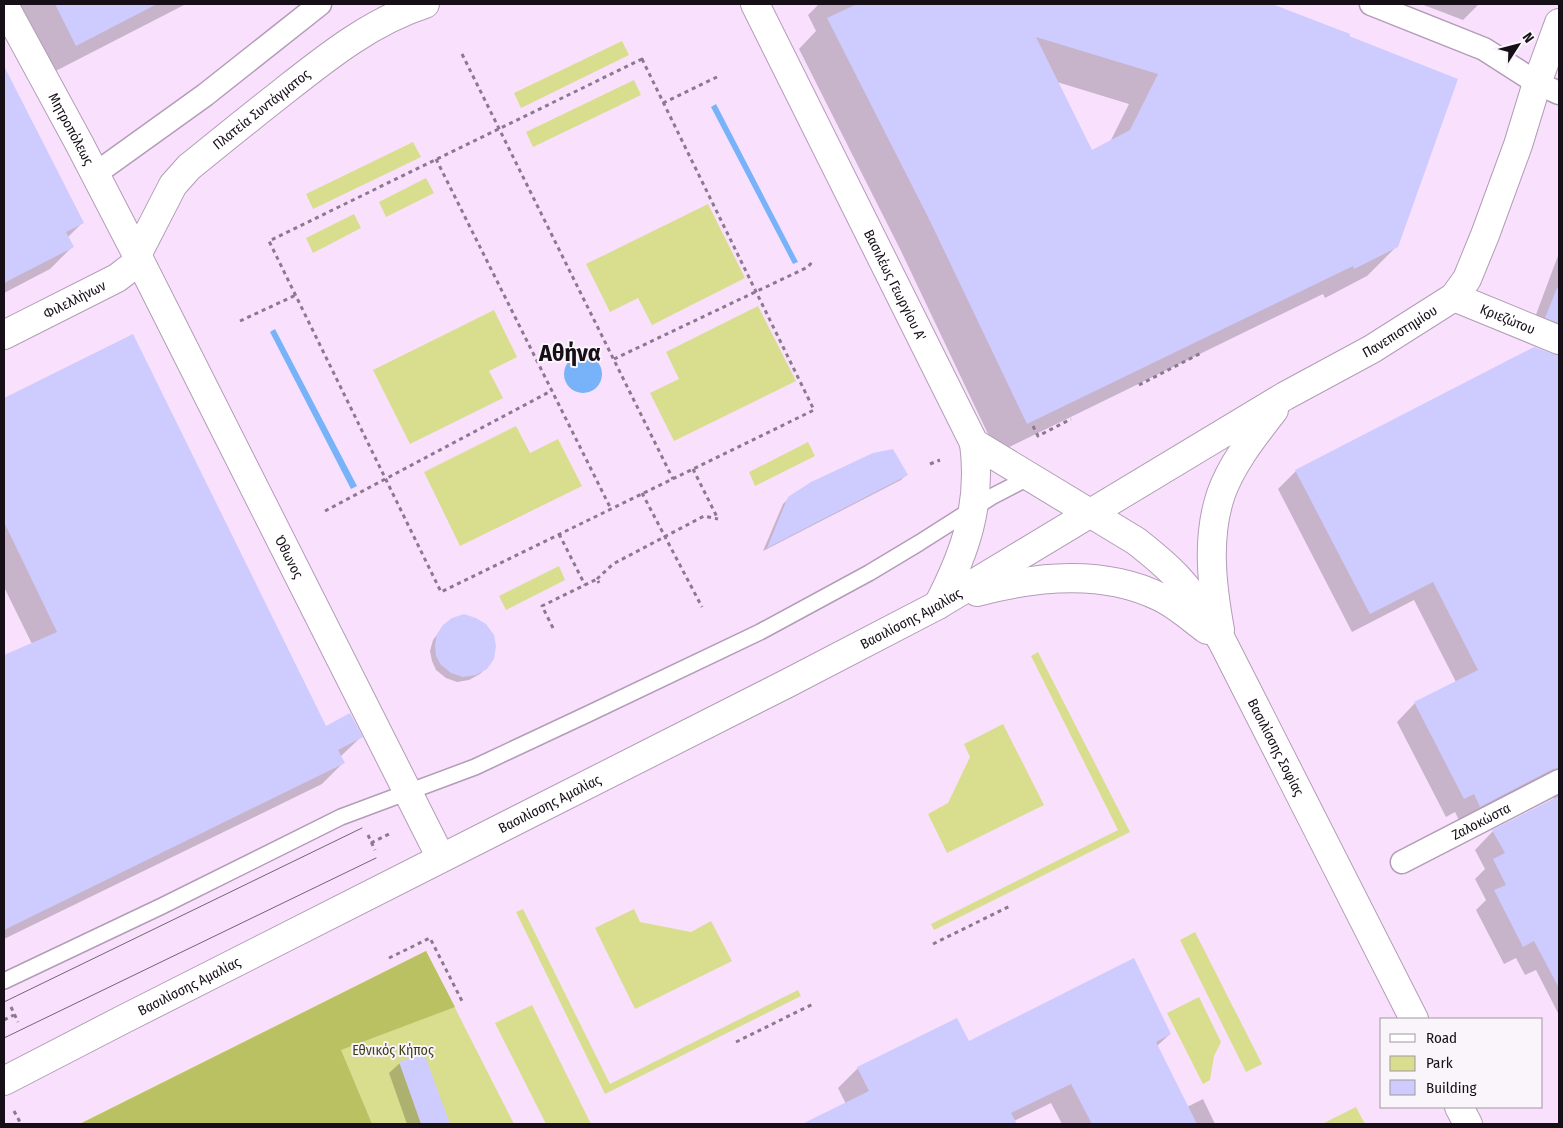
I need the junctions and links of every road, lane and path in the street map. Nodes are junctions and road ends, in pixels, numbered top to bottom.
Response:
1 (320, 4) edge
2 (755, 4) edge
3 (1371, 4) edge
4 (4, 5) edge
5 (414, 5) edge
6 (1559, 23) edge
7 (462, 54) dead end
8 (717, 77) dead end
9 (1548, 88) edge
10 (663, 103) junction
11 (499, 129) junction
12 (436, 160) junction
13 (95, 174) junction
14 (138, 255) junction
15 (812, 262) dead end
16 (756, 292) junction
17 (296, 295) junction
18 (1454, 297) junction
19 (240, 321) dead end
20 (4, 335) edge
21 (1559, 340) edge
22 (1203, 352) dead end
23 (614, 359) junction
24 (1139, 385) dead end
25 (551, 391) junction
26 (1285, 396) junction
27 (1071, 419) dead end
28 (1033, 426) dead end
29 (974, 443) junction
30 (940, 460) dead end
31 (930, 464) dead end
32 (693, 469) junction
33 (1030, 477) junction
34 (386, 479) junction
35 (673, 479) junction
36 (642, 493) junction
37 (974, 507) junction
38 (611, 509) junction
39 (325, 511) dead end
40 (1090, 514) junction
41 (559, 534) junction
42 (665, 537) junction
43 (585, 585) junction
44 (938, 605) junction
45 (702, 607) dead end
46 (553, 628) dead end
47 (1222, 642) junction
48 (1559, 781) edge
49 (408, 793) junction
50 (391, 834) dead end
51 (368, 835) dead end
52 (371, 842) junction
53 (376, 850) dead end
54 (441, 858) junction
55 (1402, 862) dead end
56 (1010, 906) dead end
57 (933, 944) dead end
58 (389, 958) dead end
59 (4, 981) edge
60 (463, 1002) dead end
61 (814, 1004) dead end
62 (11, 1008) dead end
63 (14, 1015) junction
64 (1413, 1018) edge
65 (4, 1020) edge
66 (18, 1022) dead end
67 (736, 1042) dead end
68 (4, 1081) edge
69 (1460, 1108) edge
70 (1468, 1124) edge

1 - 13 street
2 - 29 main road, Βασιλέως Γεωργίου Α'
3 - 9 street
4 - 13 main road, Μητροπόλεως
5 - 14 main road, Πλατεία Συντάγματος
6 - 9 main road, Πανεπιστημίου
7 - 11 path
8 - 10 path
9 - 18 main road, Πανεπιστημίου
10 - 11 path
10 - 16 path
11 - 12 path
11 - 23 path
12 - 17 path
12 - 25 path
13 - 14 main road, Μητροπόλεως
14 - 20 main road, Φιλελλήνων
14 - 49 main road, Όθωνος
15 - 16 path
16 - 23 path
16 - 32 path
17 - 19 path
17 - 34 path
18 - 21 main road, Κριεζώτου
18 - 26 main road, Πανεπιστημίου
22 - 24 path
23 - 35 path
25 - 34 path
25 - 38 path
26 - 40 main road, Πανεπιστημίου
26 - 47 main road
27 - 28 path
29 - 33 main road
29 - 37 main road
30 - 31 path
32 - 35 path
32 - 42 path
33 - 37 lane
33 - 40 main road
34 - 39 path
34 - 41 path
35 - 36 path
36 - 38 path
36 - 42 path
37 - 44 main road
37 - 49 lane
38 - 41 path
40 - 44 main road, Βασιλίσσης Αμαλίας
40 - 47 main road, Βασιλίσσης Σοφίας
41 - 43 path
42 - 43 path
42 - 45 path
43 - 46 path
44 - 47 main road
44 - 54 main road, Βασιλίσσης Αμαλίας
47 - 64 main road, Βασιλίσσης Σοφίας
48 - 55 street, Ζαλοκώστα
49 - 54 main road, Όθωνος
49 - 59 lane
50 - 52 path
51 - 52 path
52 - 53 path
54 - 68 main road, Βασιλίσσης Αμαλίας
56 - 57 path
58 - 60 path
61 - 67 path
62 - 63 path
63 - 65 path
63 - 66 path
69 - 70 main road

